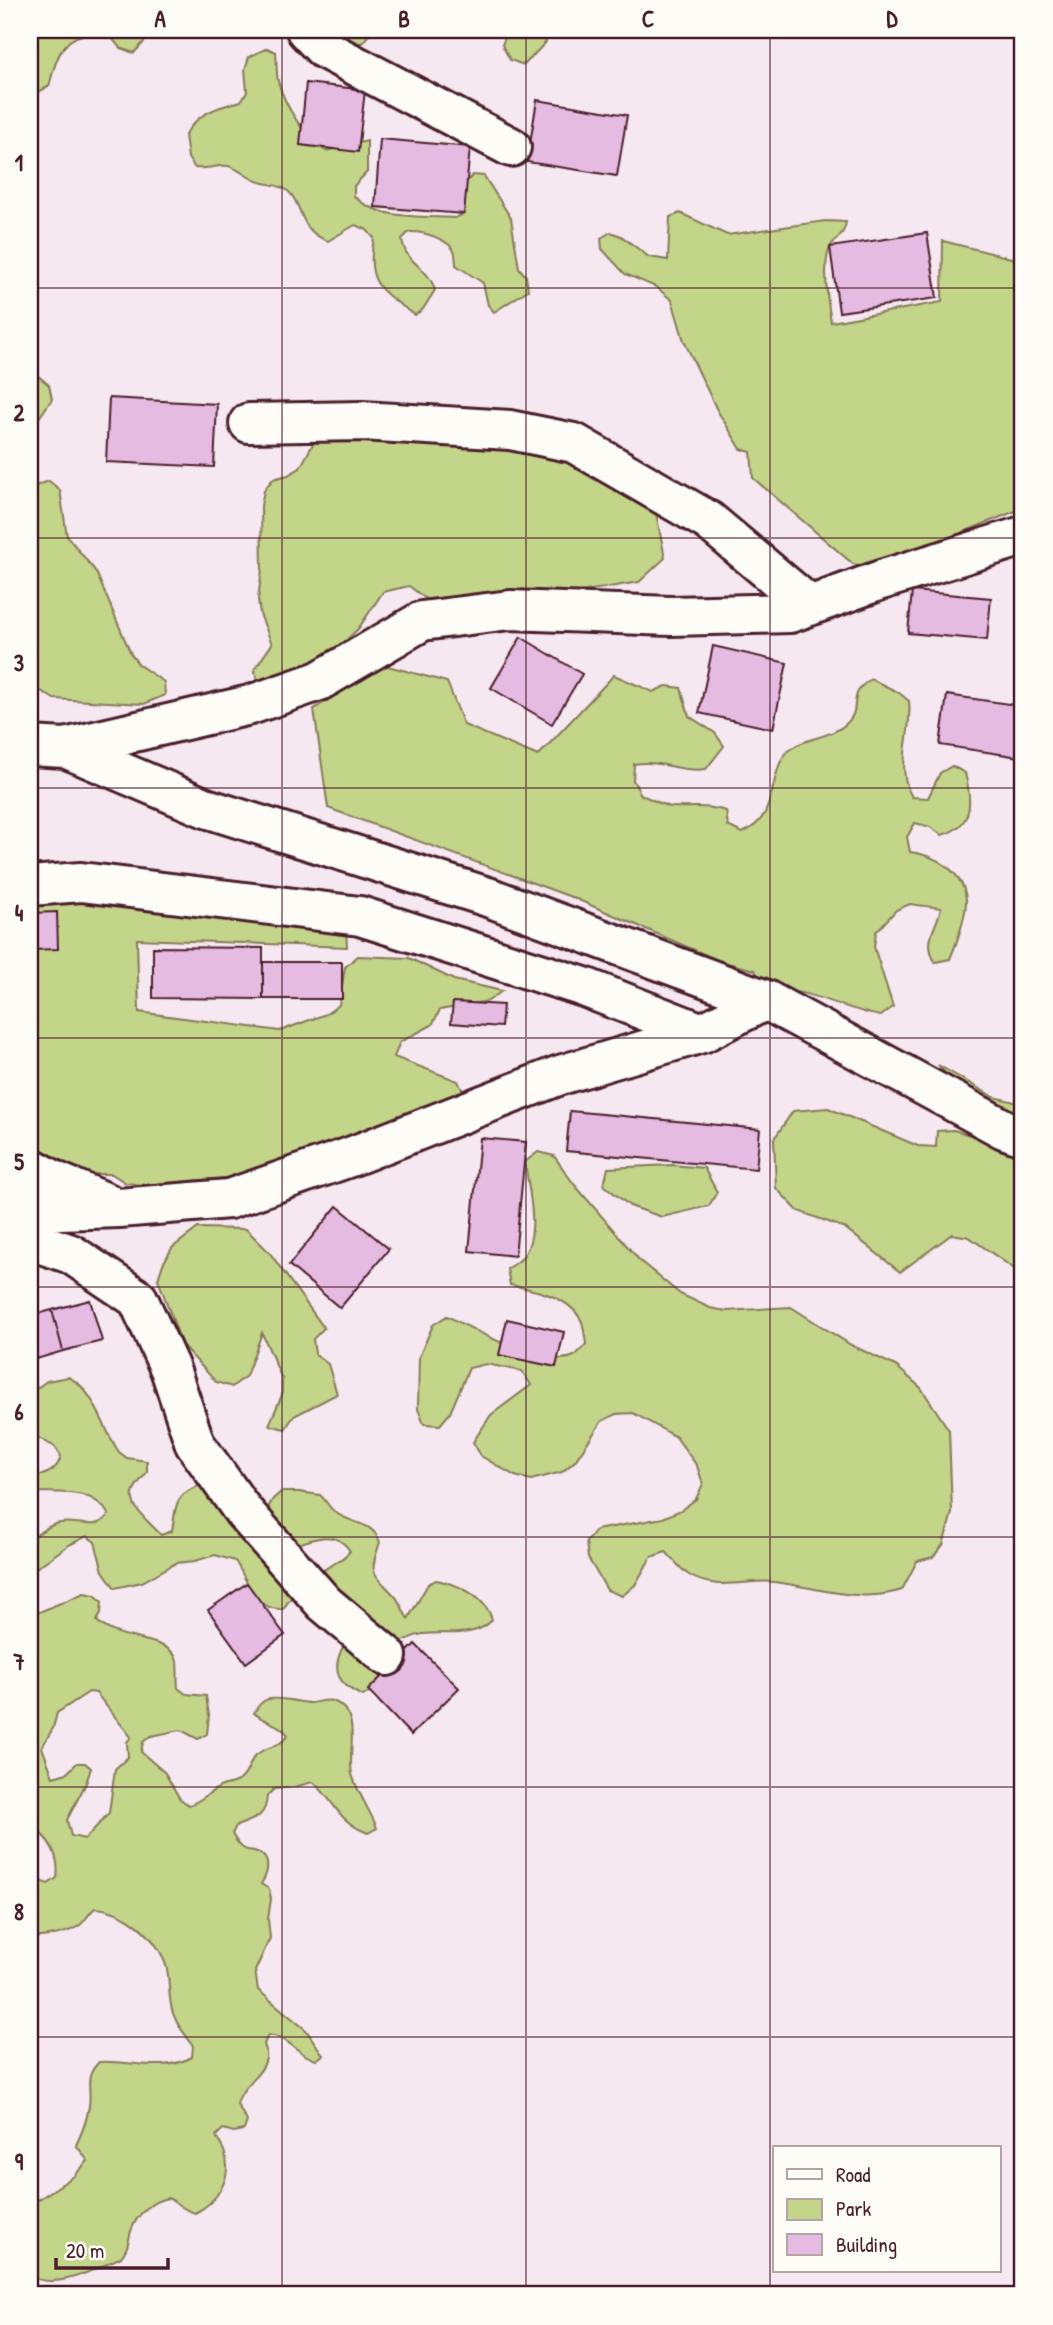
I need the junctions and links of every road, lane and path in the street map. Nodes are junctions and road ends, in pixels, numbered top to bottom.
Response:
1 (306, 30) edge
2 (511, 147) dead end
3 (249, 423) dead end
4 (1023, 536) edge
5 (810, 606) junction
6 (48, 747) edge
7 (30, 886) edge
8 (766, 1000) junction
9 (702, 1033) junction
10 (1023, 1136) edge
11 (30, 1167) edge
12 (119, 1208) junction
13 (30, 1211) edge
14 (30, 1240) edge
15 (387, 1656) dead end

1 - 2 street
3 - 5 street
4 - 5 street
5 - 6 street
6 - 8 street
7 - 9 street
8 - 9 street
8 - 10 street
9 - 12 street
11 - 12 street
12 - 13 street
14 - 15 street

